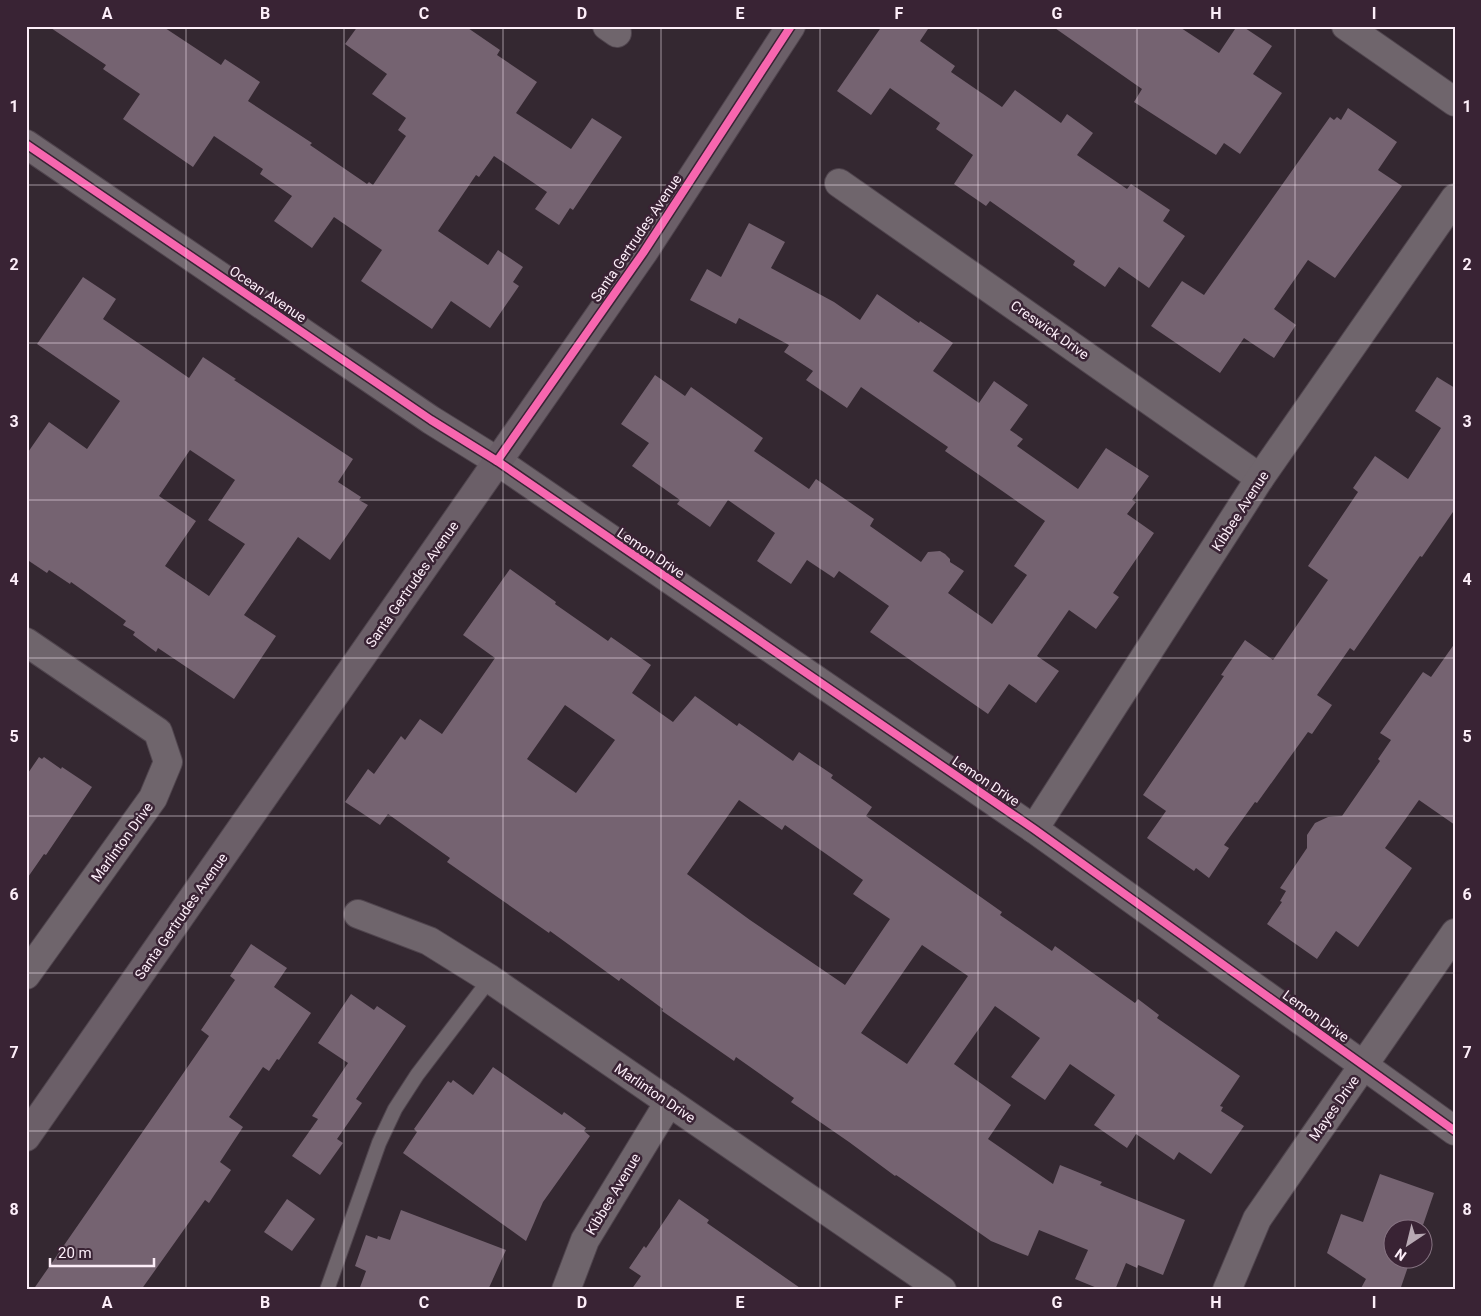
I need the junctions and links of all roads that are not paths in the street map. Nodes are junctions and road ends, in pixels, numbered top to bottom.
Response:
1 (791, 26) edge
2 (1346, 26) edge
3 (1455, 102) edge
4 (26, 144) edge
5 (840, 183) dead end
6 (1455, 198) edge
7 (497, 462) junction
8 (1260, 478) junction
9 (26, 642) edge
10 (1034, 829) junction
11 (358, 914) dead end
12 (1455, 933) edge
13 (26, 975) edge
14 (490, 979) junction
15 (1364, 1065) junction
16 (669, 1102) junction
17 (1455, 1131) edge
18 (26, 1138) edge
19 (327, 1290) edge
20 (566, 1290) edge
21 (942, 1290) edge
22 (1227, 1290) edge

1 - 7 main road, Santa Gertrudes Avenue
2 - 3 street
4 - 7 street, Ocean Avenue
5 - 8 street, Creswick Drive
6 - 8 street, Kibbee Avenue
7 - 10 street, Lemon Drive
7 - 18 main road, Santa Gertrudes Avenue
8 - 10 street, Kibbee Avenue
9 - 13 street, Marlinton Drive
10 - 15 street, Lemon Drive
11 - 14 street, Marlinton Drive
12 - 15 street, Mayes Drive
14 - 16 street, Marlinton Drive
14 - 19 lane
15 - 17 street, Lemon Drive
15 - 22 street, Mayes Drive
16 - 20 street, Kibbee Avenue
16 - 21 street, Marlinton Drive

